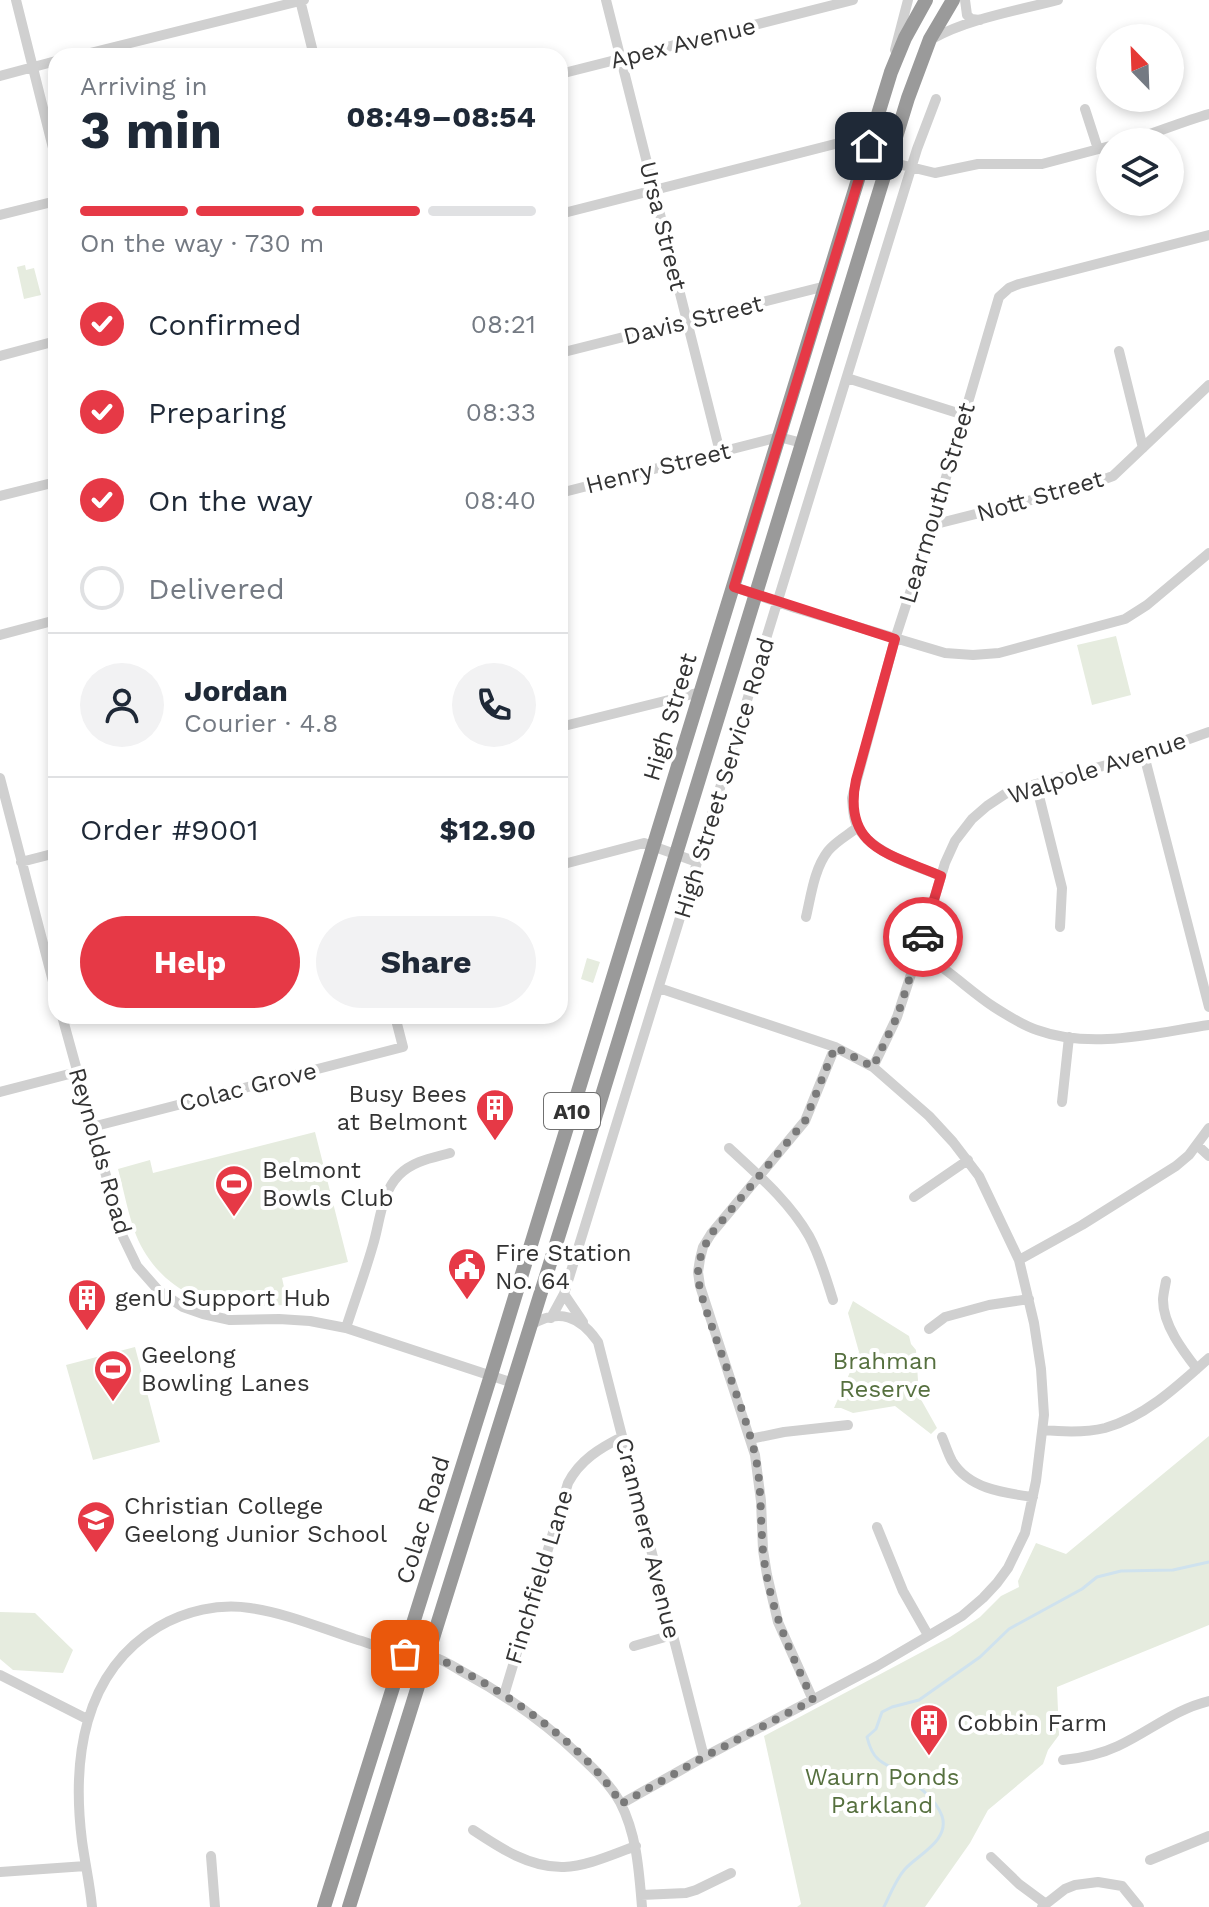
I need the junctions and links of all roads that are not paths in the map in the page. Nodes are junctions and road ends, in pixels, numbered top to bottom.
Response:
1 (16, 0) edge
2 (302, 0) edge
3 (606, 0) edge
4 (853, 0) edge
5 (908, 0) edge
6 (926, 0) edge
7 (953, 0) edge
8 (965, 0) edge
9 (1058, 0) edge
10 (982, 21) junction
11 (930, 39) junction
12 (110, 48) edge
13 (312, 48) edge
14 (620, 59) junction
15 (48, 63) edge
16 (33, 67) junction
17 (568, 72) edge
18 (891, 72) junction
19 (0, 76) edge
20 (936, 99) dead end
21 (1085, 109) dead end
22 (1209, 114) edge
23 (48, 128) edge
24 (1166, 128) edge
25 (1096, 143) edge
26 (869, 146) junction
27 (1096, 150) edge
28 (889, 159) junction
29 (912, 169) junction
30 (653, 190) junction
31 (48, 203) edge
32 (568, 212) edge
33 (0, 215) edge
34 (1209, 235) edge
35 (826, 286) junction
36 (687, 322) junction
37 (48, 343) edge
38 (568, 351) edge
39 (1119, 351) dead end
40 (0, 356) edge
41 (847, 378) junction
42 (1209, 385) edge
43 (964, 415) junction
44 (779, 437) junction
45 (802, 443) junction
46 (1143, 448) junction
47 (720, 452) junction
48 (48, 484) edge
49 (568, 491) edge
50 (0, 496) edge
51 (932, 525) junction
52 (1209, 553) edge
53 (734, 587) junction
54 (756, 594) junction
55 (779, 602) junction
56 (48, 622) edge
57 (0, 635) edge
58 (895, 639) junction
59 (701, 692) junction
60 (568, 725) edge
61 (1209, 732) edge
62 (1144, 755) junction
63 (0, 778) edge
64 (1036, 784) junction
65 (858, 827) junction
66 (653, 846) junction
67 (48, 855) edge
68 (676, 855) junction
69 (21, 862) junction
70 (697, 862) junction
71 (568, 863) edge
72 (941, 876) junction
73 (806, 917) dead end
74 (1060, 927) dead end
75 (918, 953) junction
76 (48, 963) edge
77 (659, 988) junction
78 (1209, 1007) edge
79 (64, 1024) edge
80 (397, 1024) edge
81 (1209, 1025) edge
82 (1069, 1037) junction
83 (835, 1047) junction
84 (873, 1067) junction
85 (77, 1072) junction
86 (0, 1092) edge
87 (1062, 1102) dead end
88 (92, 1127) junction
89 (1209, 1128) edge
90 (1197, 1145) junction
91 (729, 1148) dead end
92 (450, 1153) dead end
93 (1209, 1156) edge
94 (968, 1160) junction
95 (759, 1177) junction
96 (914, 1197) dead end
97 (1019, 1260) junction
98 (1166, 1281) dead end
99 (564, 1294) junction
100 (1029, 1299) junction
101 (833, 1300) dead end
102 (551, 1318) junction
103 (584, 1324) junction
104 (531, 1325) junction
105 (346, 1328) junction
106 (929, 1329) dead end
107 (1209, 1358) edge
108 (1197, 1369) junction
109 (491, 1375) junction
110 (513, 1383) junction
111 (848, 1425) dead end
112 (1043, 1430) junction
113 (622, 1437) junction
114 (942, 1437) dead end
115 (750, 1439) junction
116 (1033, 1497) junction
117 (877, 1527) dead end
118 (672, 1635) junction
119 (928, 1635) junction
120 (634, 1646) dead end
121 (417, 1655) junction
122 (0, 1675) edge
123 (504, 1695) junction
124 (813, 1700) junction
125 (1209, 1701) edge
126 (87, 1719) junction
127 (704, 1757) junction
128 (1063, 1760) dead end
129 (621, 1804) junction
130 (473, 1830) dead end
131 (1209, 1837) edge
132 (636, 1846) junction
133 (211, 1856) dead end
134 (1150, 1860) dead end
135 (990, 1861) dead end
136 (86, 1866) junction
137 (0, 1872) edge
138 (731, 1873) dead end
139 (641, 1895) junction
140 (1044, 1905) edge
141 (92, 1907) edge
142 (215, 1907) edge
143 (324, 1907) edge
144 (349, 1907) edge
145 (642, 1907) edge
146 (1139, 1907) edge

1 - 16 street
2 - 12 street
2 - 13 street
3 - 14 street, Ursa Street
4 - 14 street, Apex Avenue
5 - 18 street, High Street
6 - 18 highway, High Street / A10
7 - 11 highway, High Street / A10
8 - 10 street
9 - 10 street
10 - 11 street
11 - 28 highway, High Street / A10
14 - 17 street, Apex Avenue
14 - 30 street, Ursa Street
15 - 16 street
16 - 19 street
16 - 23 street
18 - 26 highway, High Street / A10
20 - 29 street, High Street Service Road
21 - 25 street
22 - 24 street
26 - 28 highway
26 - 30 street
26 - 35 highway, High Street / A10
27 - 29 street
28 - 29 street
28 - 45 highway, High Street / A10
29 - 41 street, High Street Service Road
30 - 32 street
30 - 36 street, Ursa Street
31 - 33 street
34 - 43 street, Learmouth Street
35 - 36 street, Davis Street
35 - 44 highway, High Street / A10
36 - 38 street, Davis Street
36 - 47 street, Ursa Street
37 - 40 street
39 - 46 street
41 - 43 street
41 - 55 street, High Street Service Road
42 - 46 street, Nott Street
43 - 51 street, Learmouth Street
44 - 45 street, Henry Street
44 - 47 street, Henry Street
44 - 53 highway, High Street / A10
45 - 54 highway, High Street / A10
46 - 51 street, Nott Street
47 - 49 street, Henry Street
48 - 50 street
51 - 58 street, Learmouth Street
52 - 58 street
53 - 54 street
53 - 59 highway, High Street / A10
54 - 55 street
54 - 68 highway, High Street / A10
55 - 58 street
55 - 70 street, High Street Service Road
56 - 57 street
58 - 65 street, Learmouth Street
59 - 60 street
59 - 66 highway, High Street / A10
61 - 62 street, Walpole Avenue
62 - 64 street, Walpole Avenue
62 - 78 street
63 - 69 street
64 - 72 street, Walpole Avenue
64 - 74 street
65 - 72 street
65 - 73 street
66 - 68 street
66 - 71 street
66 - 109 highway, High Street / A10
67 - 69 street
68 - 70 street
68 - 104 highway, High Street / A10
69 - 76 street
70 - 77 street, High Street Service Road
72 - 75 street, Walpole Avenue
75 - 82 street
75 - 84 street, Walpole Avenue
77 - 83 street
77 - 99 street, High Street Service Road
79 - 85 street, Reynolds Road
80 - 88 street, Colac Grove
81 - 82 street
82 - 87 street
83 - 84 street
83 - 95 street
84 - 94 street
85 - 86 street
85 - 88 street, Reynolds Road
88 - 105 street, Reynolds Road
89 - 90 street
90 - 93 street
90 - 97 street
91 - 95 street
92 - 105 street
94 - 96 street
94 - 97 street
95 - 101 street
95 - 115 street
97 - 100 street
98 - 108 street
99 - 102 street, High Street Service Road
99 - 103 street, Cranmere Avenue
100 - 106 street
100 - 112 street
102 - 103 street
102 - 104 street
103 - 113 street, Cranmere Avenue
104 - 110 highway, High Street / A10
105 - 109 street, Reynolds Road
107 - 108 street
108 - 112 street
109 - 110 street, Reynolds Road
109 - 121 highway, Colac Road / A10
110 - 121 highway, Colac Road / A10
111 - 115 street
112 - 116 street
113 - 118 street, Cranmere Avenue
113 - 123 street, Finchfield Lane
114 - 116 street
115 - 124 street
116 - 119 street
117 - 119 street
118 - 120 street
118 - 127 street, Cranmere Avenue
119 - 124 street
121 - 123 street
121 - 126 street
121 - 143 highway, Colac Road / A10
121 - 144 highway, Colac Road / A10
122 - 126 street
123 - 129 street
124 - 127 street
125 - 128 street
126 - 136 street
127 - 129 street
129 - 132 street
130 - 132 street
131 - 134 street
132 - 139 street
133 - 142 street
135 - 140 street
136 - 137 street
136 - 141 street
138 - 139 street
139 - 145 street
140 - 146 street

